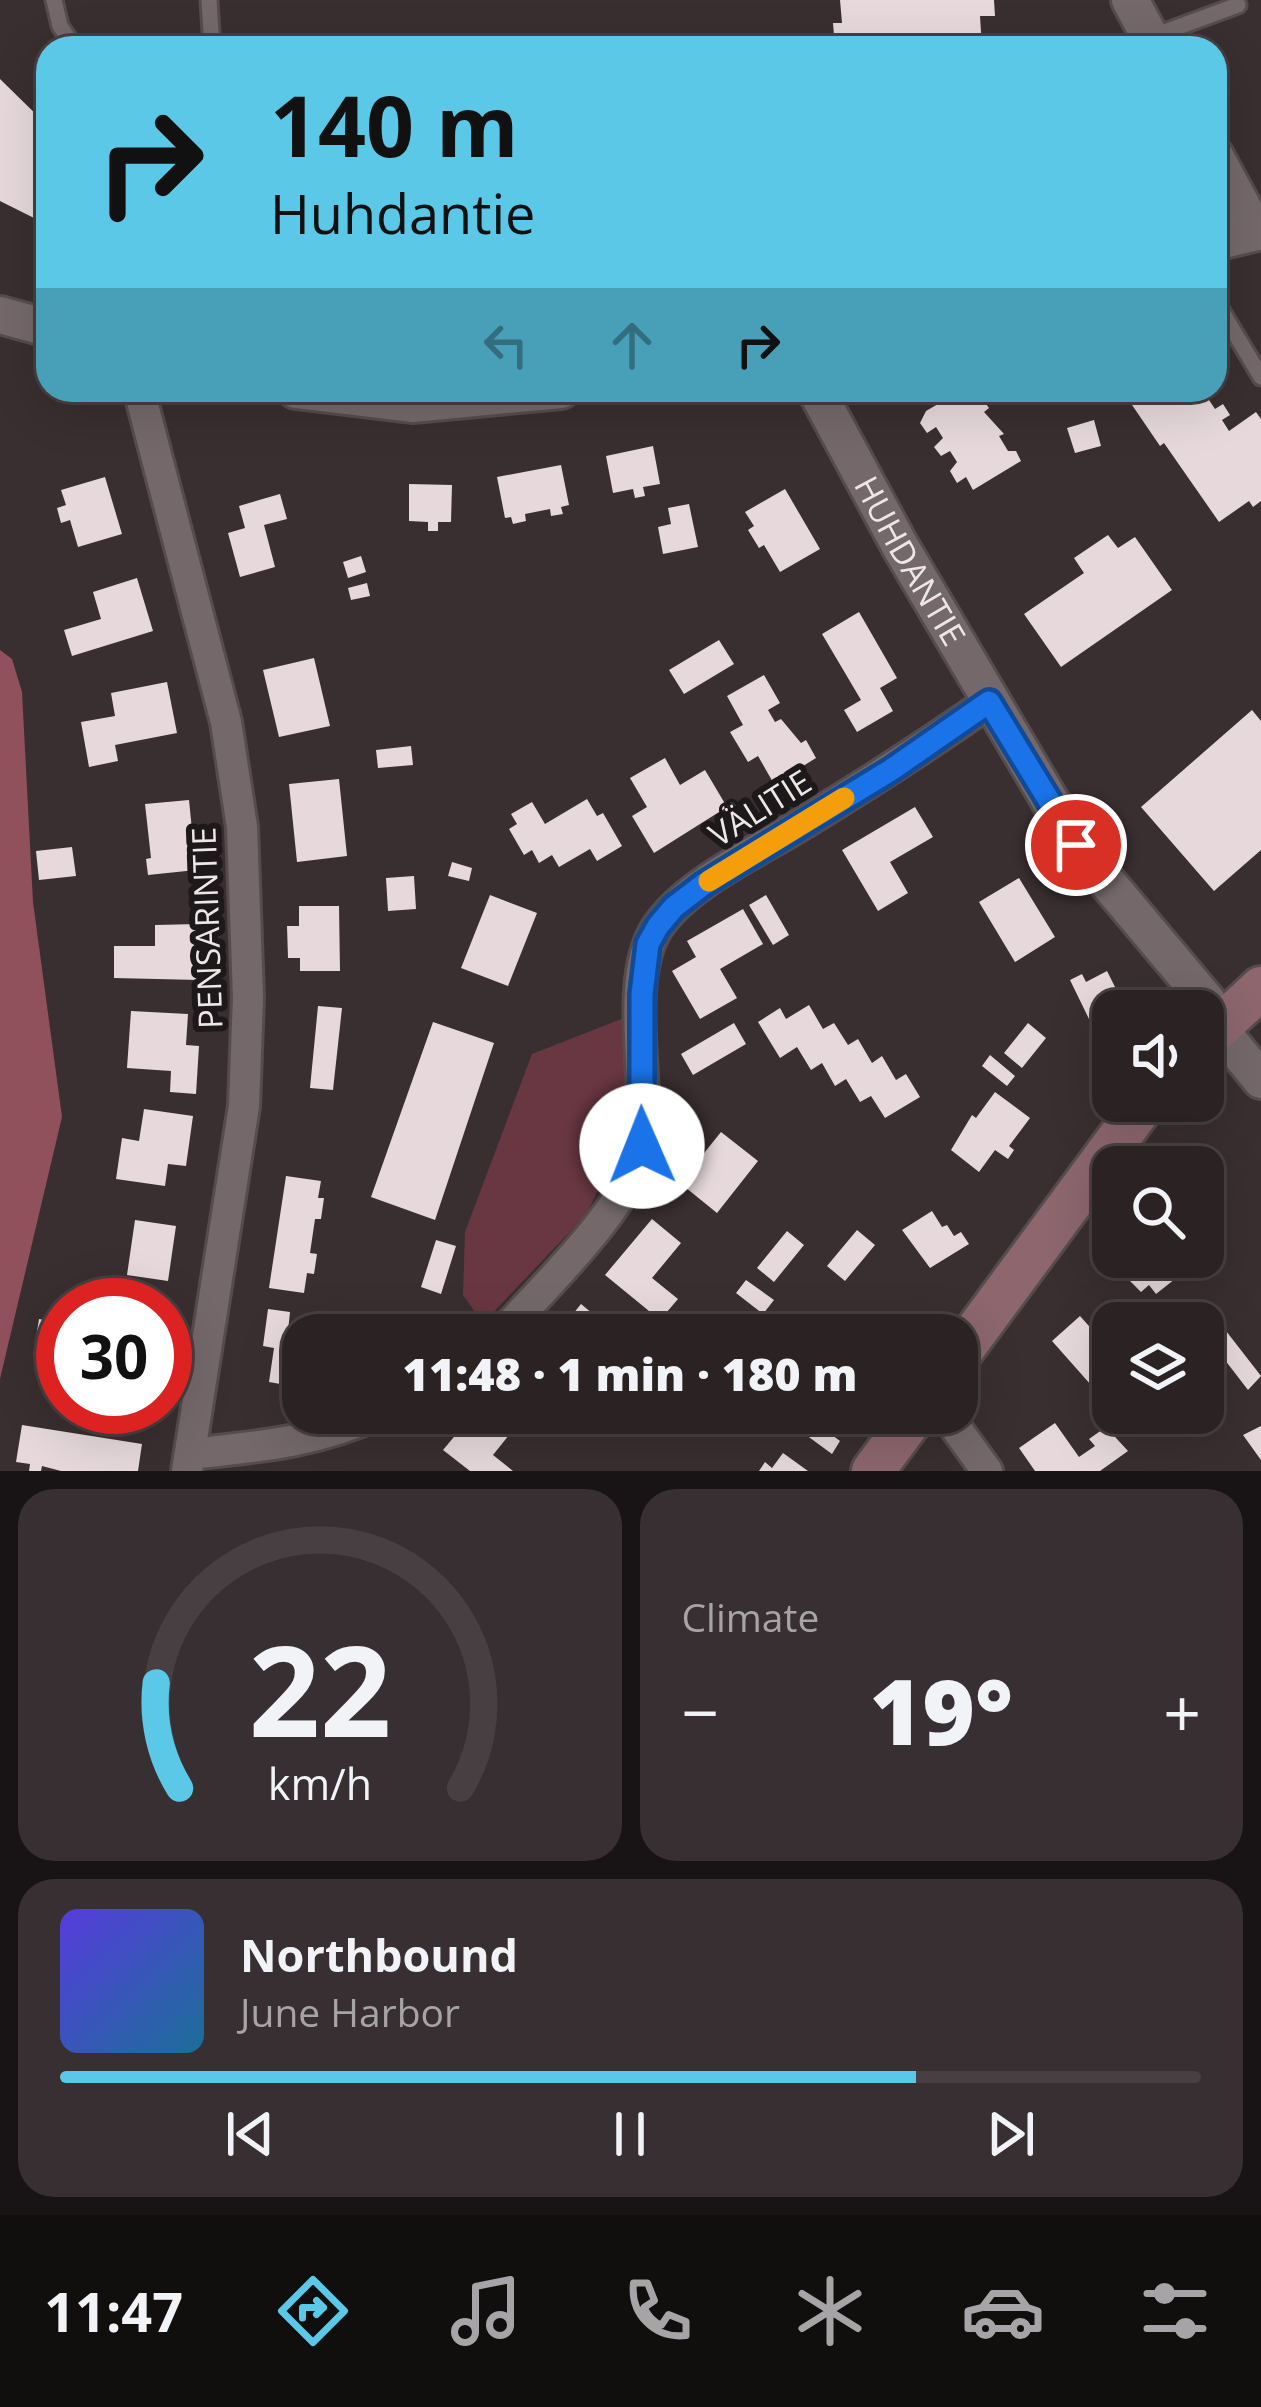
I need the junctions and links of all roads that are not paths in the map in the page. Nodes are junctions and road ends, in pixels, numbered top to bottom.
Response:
1 (54, 0) edge
2 (209, 0) edge
3 (1130, 0) edge
4 (1238, 5) dead end
5 (67, 36) edge
6 (211, 36) edge
7 (1150, 36) edge
8 (1169, 36) edge
9 (1227, 176) edge
10 (1259, 231) edge
11 (1227, 239) edge
12 (0, 315) edge
13 (1227, 320) edge
14 (36, 325) edge
15 (1261, 377) edge
16 (142, 402) edge
17 (395, 402) edge
18 (433, 402) edge
19 (823, 402) edge
20 (989, 702) junction
21 (1261, 988) edge
22 (1198, 990) edge
23 (1224, 1021) edge
24 (1224, 1047) edge
25 (1261, 1080) edge
26 (1130, 1122) edge
27 (520, 1314) edge
28 (978, 1329) edge
29 (331, 1434) edge
30 (900, 1434) edge
31 (960, 1434) edge
32 (189, 1463) edge
33 (873, 1471) edge
34 (987, 1471) edge

1 - 5 lane
2 - 6 lane
3 - 7 street
4 - 8 lane
9 - 10 street
10 - 11 street
12 - 14 street
13 - 15 lane
16 - 32 street, PENSARINTIE
17 - 18 street
19 - 20 street, HUHDANTIE
20 - 22 street, HUHDANTIE
20 - 27 street, VÄLITIE
21 - 23 main road
24 - 25 street, HUHDANTIE
26 - 28 main road
29 - 32 street
30 - 33 main road
31 - 34 street

